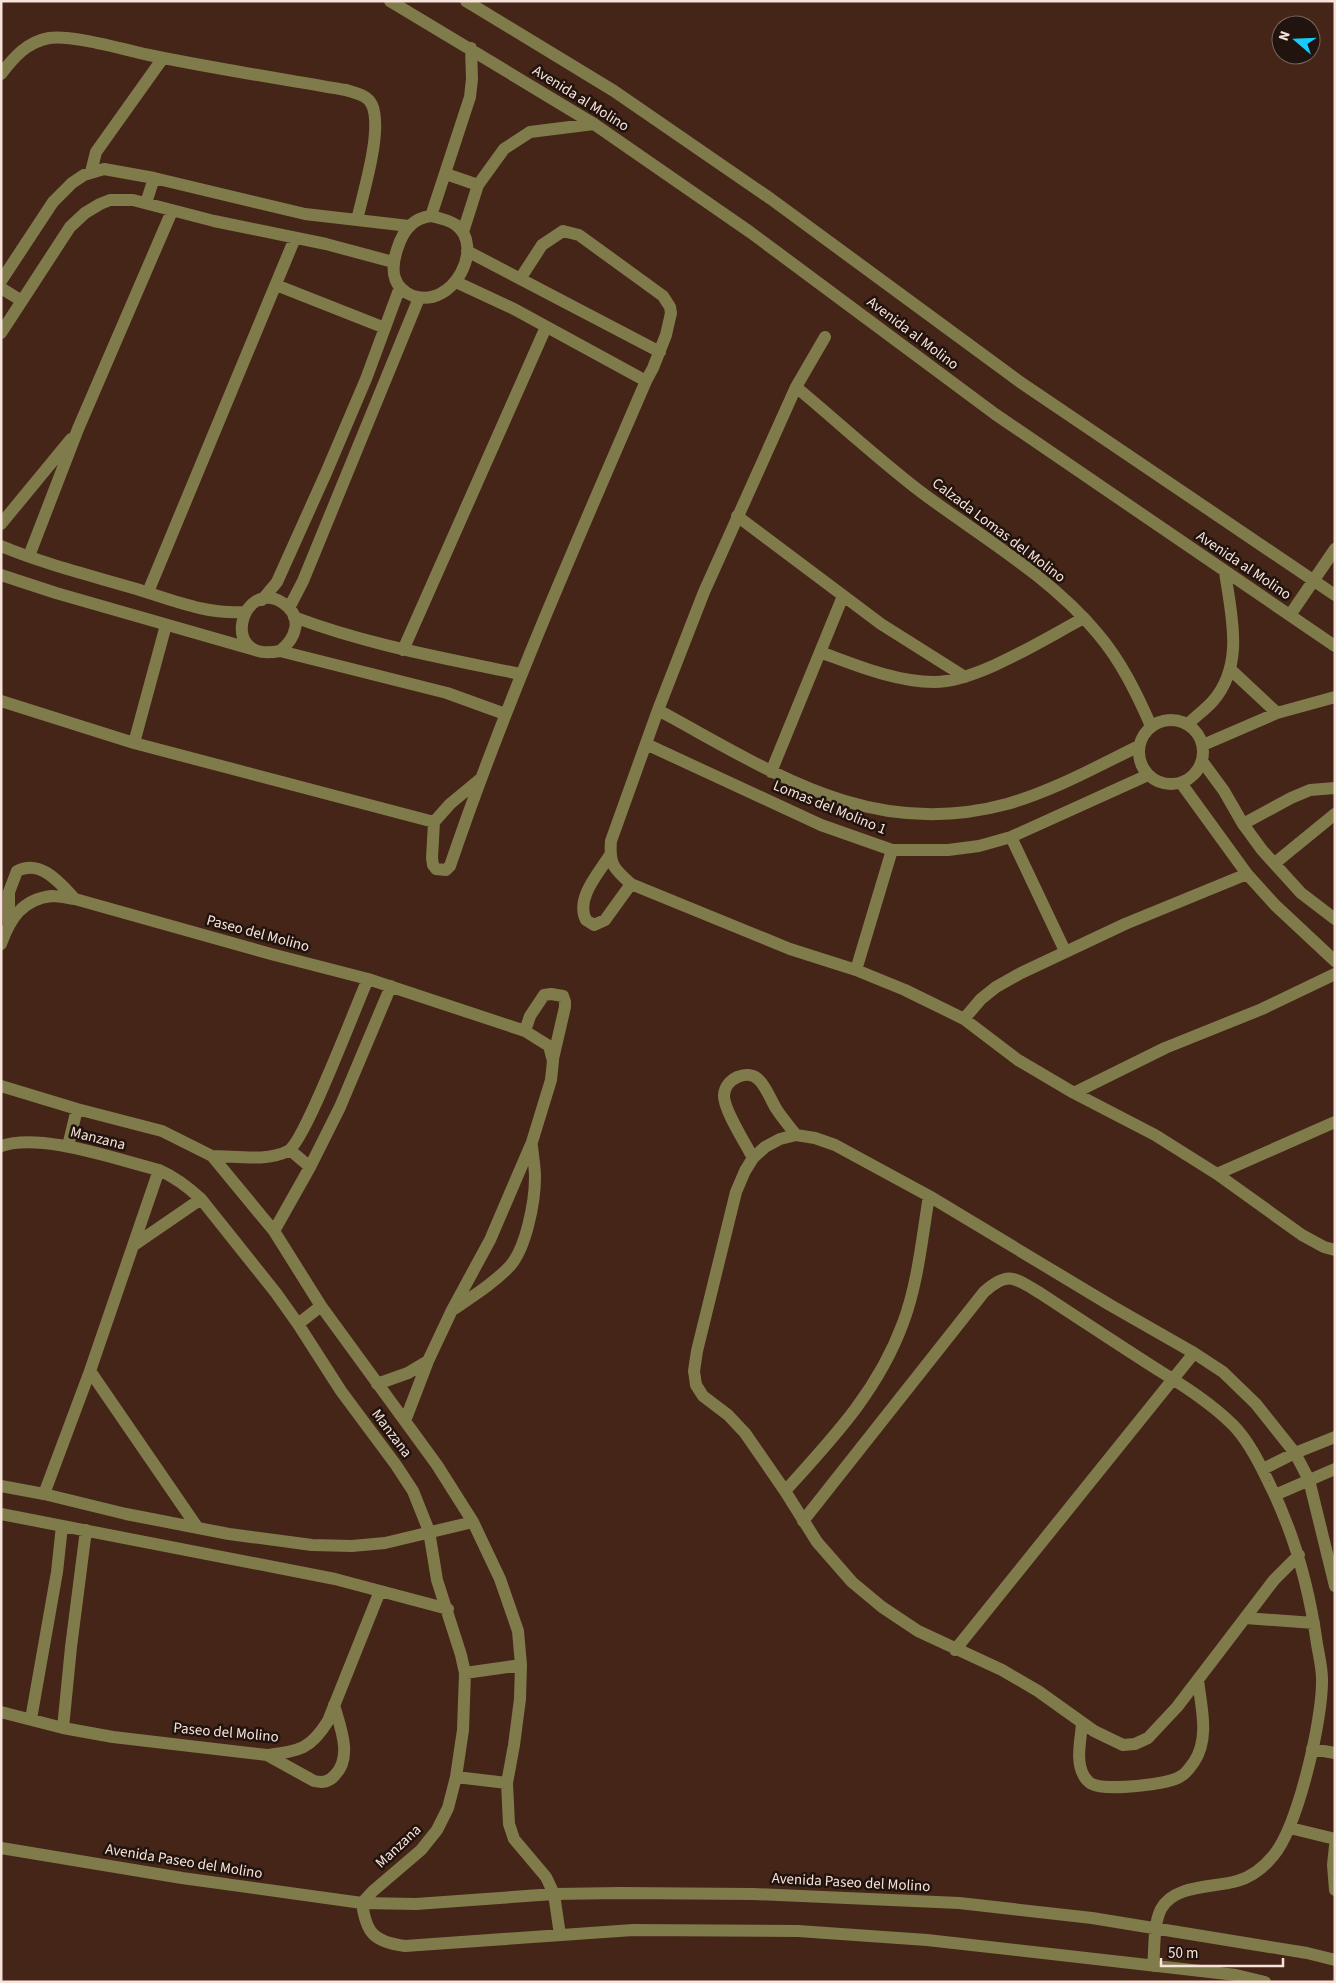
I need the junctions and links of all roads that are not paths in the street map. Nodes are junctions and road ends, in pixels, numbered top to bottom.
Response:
1 (390, 1) edge
2 (466, 1) edge
3 (470, 48) junction
4 (163, 58) junction
5 (1, 74) edge
6 (594, 124) junction
7 (90, 172) junction
8 (446, 174) junction
9 (154, 178) junction
10 (478, 185) junction
11 (146, 203) junction
12 (172, 211) junction
13 (431, 216) junction
14 (357, 220) junction
15 (409, 226) junction
16 (463, 232) junction
17 (294, 238) junction
18 (467, 251) junction
19 (393, 262) junction
20 (520, 279) junction
21 (1, 281) edge
22 (456, 282) junction
23 (276, 285) junction
24 (400, 287) junction
25 (1, 288) edge
26 (419, 298) junction
27 (22, 301) junction
28 (546, 327) junction
29 (2, 328) edge
30 (385, 328) junction
31 (825, 338) dead end
32 (660, 352) junction
33 (646, 381) junction
34 (796, 387) junction
35 (78, 429) junction
36 (737, 516) junction
37 (1, 524) edge
38 (1, 546) edge
39 (1335, 549) edge
40 (29, 556) junction
41 (1225, 572) junction
42 (1, 575) edge
43 (1313, 582) junction
44 (148, 592) junction
45 (1335, 595) edge
46 (843, 596) junction
47 (262, 600) junction
48 (245, 612) junction
49 (292, 613) junction
50 (1290, 615) junction
51 (1084, 618) junction
52 (166, 625) junction
53 (1335, 646) edge
54 (255, 650) junction
55 (403, 650) junction
56 (280, 651) junction
57 (820, 652) junction
58 (1231, 670) junction
59 (520, 674) junction
60 (965, 677) junction
61 (1335, 698) edge
62 (1, 701) edge
63 (658, 710) junction
64 (1277, 713) junction
65 (505, 714) junction
66 (1188, 724) junction
67 (1151, 726) junction
68 (134, 743) junction
69 (646, 744) junction
70 (1139, 746) junction
71 (1203, 746) junction
72 (1202, 761) junction
73 (771, 772) junction
74 (1148, 775) junction
75 (479, 780) junction
76 (1181, 784) junction
77 (1335, 788) edge
78 (1335, 814) edge
79 (434, 822) junction
80 (1243, 824) junction
81 (1011, 837) junction
82 (892, 850) junction
83 (610, 855) junction
84 (1275, 863) junction
85 (1247, 874) junction
86 (631, 884) junction
87 (75, 899) junction
88 (1335, 919) edge
89 (9, 923) junction
90 (1, 944) edge
91 (1065, 951) junction
92 (1335, 961) edge
93 (856, 970) junction
94 (1335, 974) edge
95 (368, 979) junction
96 (391, 986) junction
97 (964, 1018) junction
98 (524, 1031) junction
99 (553, 1061) junction
100 (1, 1086) edge
101 (1074, 1093) junction
102 (77, 1109) junction
103 (1335, 1122) edge
104 (796, 1135) junction
105 (532, 1142) junction
106 (1, 1146) edge
107 (68, 1146) junction
108 (290, 1150) junction
109 (212, 1156) junction
110 (753, 1158) junction
111 (310, 1167) junction
112 (159, 1170) junction
113 (1217, 1174) junction
114 (929, 1196) junction
115 (201, 1199) junction
116 (274, 1231) junction
117 (134, 1245) junction
118 (1335, 1250) edge
119 (322, 1306) junction
120 (452, 1310) junction
121 (298, 1324) junction
122 (1194, 1353) junction
123 (428, 1361) junction
124 (90, 1371) junction
125 (1172, 1379) junction
126 (377, 1384) junction
127 (405, 1422) junction
128 (1335, 1437) edge
129 (1295, 1453) junction
130 (1263, 1469) junction
131 (1335, 1469) edge
132 (1309, 1480) junction
133 (1, 1486) edge
134 (785, 1490) junction
135 (44, 1494) junction
136 (1275, 1495) junction
137 (1, 1514) edge
138 (162, 1520) junction
139 (803, 1521) junction
140 (472, 1522) junction
141 (62, 1526) junction
142 (197, 1527) junction
143 (86, 1530) junction
144 (429, 1532) junction
145 (157, 1544) junction
146 (1299, 1555) junction
147 (1335, 1586) edge
148 (380, 1591) junction
149 (448, 1609) junction
150 (1246, 1618) junction
151 (1314, 1623) junction
152 (954, 1650) junction
153 (521, 1664) junction
154 (464, 1673) junction
155 (1328, 1679) edge
156 (1198, 1680) junction
157 (334, 1705) junction
158 (1, 1712) edge
159 (32, 1719) junction
160 (1082, 1723) junction
161 (63, 1728) junction
162 (1312, 1749) junction
163 (1335, 1753) edge
164 (267, 1754) junction
165 (456, 1777) junction
166 (507, 1783) junction
167 (1290, 1828) junction
168 (1335, 1839) edge
169 (1335, 1846) edge
170 (1, 1848) edge
171 (1335, 1890) edge
172 (554, 1894) junction
173 (362, 1903) junction
174 (1157, 1928) junction
175 (560, 1935) junction
176 (1335, 1960) edge
177 (1153, 1966) junction
178 (1265, 1982) edge

1 - 3 street, Avenida al Molino
2 - 43 street, Avenida al Molino
3 - 6 street, Avenida al Molino
3 - 8 street
4 - 5 street
4 - 7 street
4 - 14 street
6 - 10 street
6 - 41 street, Avenida al Molino
7 - 9 street
7 - 21 street
8 - 10 street
8 - 13 street
9 - 11 street
9 - 14 street
10 - 16 street
11 - 12 street
11 - 27 street
12 - 17 street
12 - 35 street
13 - 15 street
13 - 16 street
14 - 15 street
15 - 19 street
16 - 18 street
17 - 19 street
17 - 23 street
18 - 20 street
18 - 22 street
19 - 24 street
20 - 32 street
20 - 32 street
22 - 26 street
22 - 28 street
23 - 30 street
23 - 44 street
24 - 26 street
24 - 30 street
25 - 27 street
26 - 49 street
27 - 29 street
28 - 33 street
28 - 55 street
30 - 47 street
31 - 34 street
32 - 33 street
33 - 59 street
34 - 36 street
34 - 51 street, Calzada Lomas del Molino
35 - 37 street
35 - 40 street
36 - 46 street
36 - 63 street
38 - 40 street
39 - 43 street
40 - 44 street
41 - 50 street, Avenida al Molino
41 - 58 street
42 - 52 street
43 - 45 street, Avenida al Molino
43 - 50 street
44 - 48 street
46 - 57 street
46 - 60 street
47 - 48 street
47 - 49 street
48 - 54 street
49 - 55 street
49 - 56 street
50 - 53 street, Avenida al Molino
51 - 60 street
51 - 67 street, Calzada Lomas del Molino
52 - 54 street
52 - 68 street
54 - 56 street
55 - 59 street
56 - 65 street
57 - 60 street
57 - 73 street
58 - 64 street
58 - 66 street
59 - 65 street
61 - 64 street
62 - 68 street
63 - 69 street
63 - 73 street, Lomas del Molino 1
64 - 71 street
65 - 75 street
66 - 67 street
66 - 71 street
67 - 70 street
68 - 79 street
69 - 82 street, Lomas del Molino 1
69 - 83 street
70 - 73 street, Lomas del Molino 1
70 - 74 street
71 - 72 street
72 - 76 street
72 - 80 street
74 - 76 street
74 - 81 street, Lomas del Molino 1
75 - 79 street
75 - 79 street
76 - 85 street
77 - 80 street
78 - 84 street
80 - 84 street
81 - 82 street, Lomas del Molino 1
81 - 91 street
82 - 93 street
83 - 86 street
83 - 86 street
84 - 88 street
85 - 91 street
85 - 92 street
86 - 93 street
87 - 89 street, Paseo del Molino
87 - 89 street
87 - 95 street, Paseo del Molino
89 - 90 street, Paseo del Molino
91 - 97 street
93 - 97 street
94 - 101 street
95 - 96 street, Paseo del Molino
95 - 108 street
96 - 98 street, Paseo del Molino
96 - 111 street
97 - 101 street
98 - 99 street, Paseo del Molino
98 - 99 street
99 - 105 street
100 - 102 street
101 - 113 street
102 - 107 street
102 - 109 street
103 - 113 street
104 - 110 street
104 - 110 street
104 - 114 street
105 - 120 street
105 - 120 street
106 - 107 street, Manzana
107 - 112 street, Manzana
108 - 109 street
108 - 111 street
109 - 116 street
110 - 134 street
111 - 116 street
112 - 115 street, Manzana
112 - 117 street
113 - 118 street
114 - 122 street
114 - 134 street
115 - 117 street
115 - 121 street, Manzana
116 - 119 street
117 - 124 street
119 - 121 street
119 - 126 street
120 - 123 street
121 - 144 street, Manzana
122 - 125 street
122 - 129 street
123 - 126 street
123 - 127 street
124 - 135 street
124 - 142 street
125 - 130 street
125 - 139 street
125 - 152 street
126 - 127 street
127 - 140 street
128 - 129 street
129 - 130 street
129 - 132 street
130 - 136 street
131 - 132 street
132 - 136 street
132 - 147 street
133 - 135 street
134 - 139 street
135 - 138 street
136 - 146 street
137 - 141 street
138 - 142 street
138 - 145 street
139 - 152 street
140 - 144 street
140 - 153 street
141 - 143 street
141 - 159 street
142 - 144 street
143 - 145 street
143 - 161 street
144 - 149 street, Manzana
145 - 148 street
146 - 150 street
146 - 151 street
148 - 149 street
148 - 157 street, Paseo del Molino
149 - 154 street, Manzana
150 - 151 street
150 - 156 street
151 - 155 street
152 - 160 street
153 - 154 street
153 - 166 street
154 - 165 street, Manzana
155 - 162 street
156 - 160 street
156 - 160 street
157 - 164 street, Paseo del Molino
157 - 164 street
158 - 159 street, Paseo del Molino
159 - 161 street, Paseo del Molino
161 - 164 street, Paseo del Molino
162 - 163 street
162 - 167 street
165 - 166 street
165 - 173 street, Manzana
166 - 172 street
167 - 168 street
167 - 174 street
169 - 171 street
170 - 173 street, Avenida Paseo del Molino
172 - 173 street, Avenida Paseo del Molino
172 - 174 street, Avenida Paseo del Molino
172 - 175 street
173 - 175 street
174 - 176 street, Avenida Paseo del Molino
174 - 177 street
175 - 177 street
177 - 178 street

